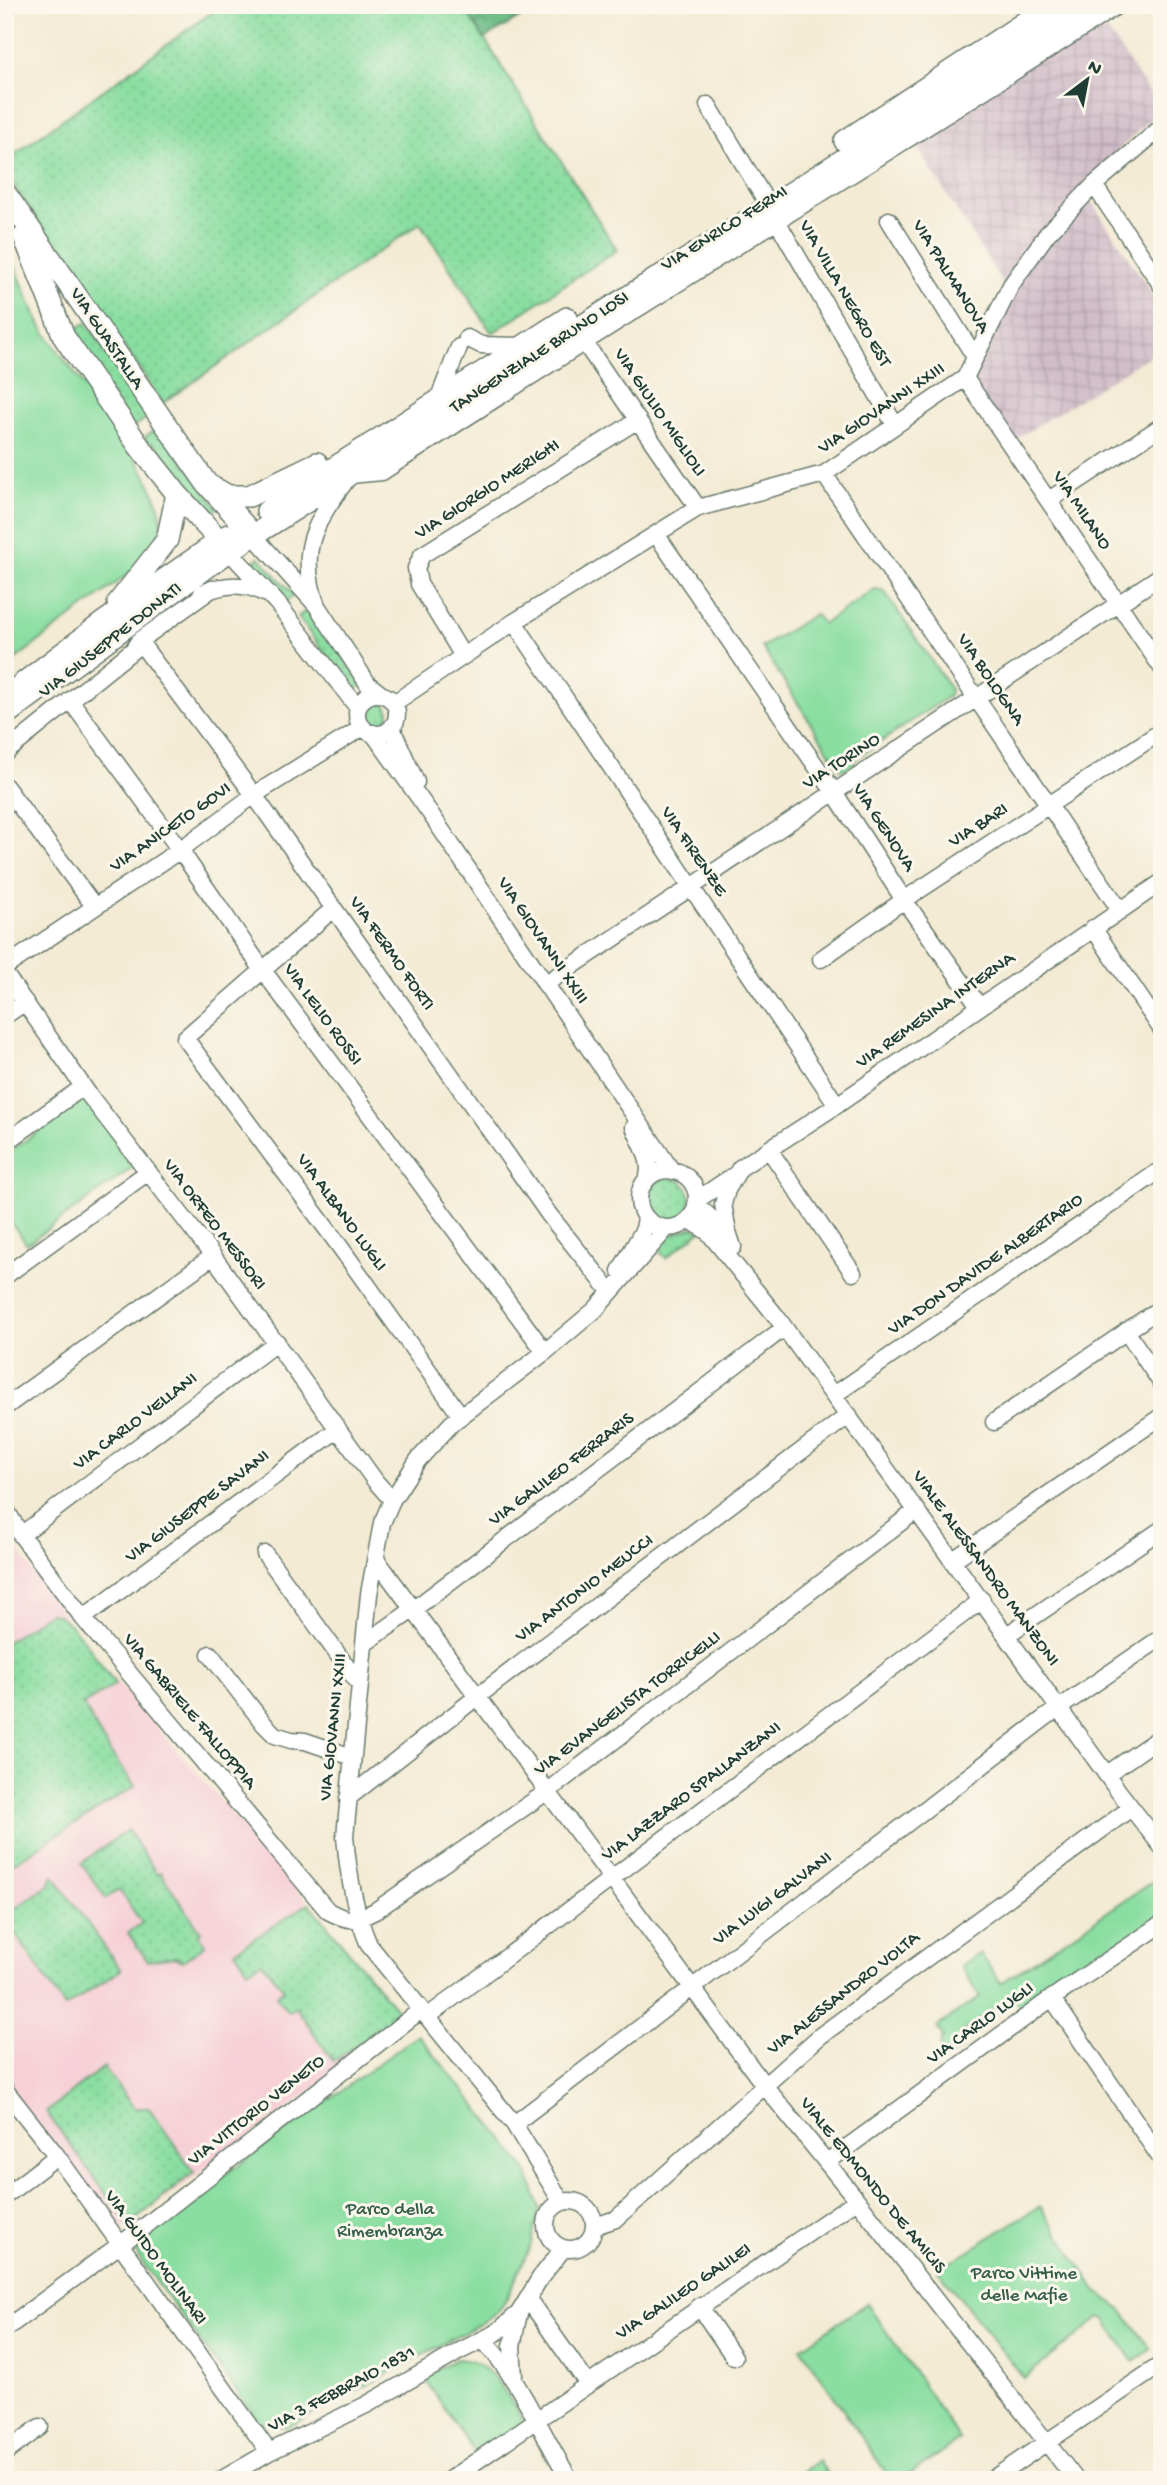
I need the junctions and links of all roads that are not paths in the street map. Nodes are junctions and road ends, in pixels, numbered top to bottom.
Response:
1 (1051, 5) edge
2 (1086, 5) edge
3 (1118, 5) edge
4 (708, 105) dead end
5 (1162, 127) edge
6 (1094, 185) junction
7 (5, 192) edge
8 (5, 198) edge
9 (770, 207) junction
10 (889, 220) dead end
11 (1160, 277) edge
12 (90, 316) junction
13 (64, 337) junction
14 (584, 342) junction
15 (523, 346) junction
16 (975, 357) junction
17 (965, 378) junction
18 (438, 400) junction
19 (159, 417) junction
20 (638, 420) junction
21 (895, 425) junction
22 (1162, 426) edge
23 (393, 429) junction
24 (132, 436) junction
25 (824, 474) junction
26 (350, 475) junction
27 (207, 484) junction
28 (177, 494) junction
29 (1049, 500) junction
30 (698, 509) junction
31 (249, 531) junction
32 (656, 534) junction
33 (224, 546) junction
34 (1162, 575) edge
35 (277, 603) junction
36 (1119, 603) junction
37 (317, 606) junction
38 (514, 622) junction
39 (101, 624) junction
40 (134, 632) junction
41 (463, 656) junction
42 (1162, 668) edge
43 (5, 697) edge
44 (977, 698) junction
45 (387, 699) junction
46 (69, 700) junction
47 (358, 708) junction
48 (5, 715) edge
49 (393, 725) junction
50 (368, 730) junction
51 (1162, 731) edge
52 (5, 753) edge
53 (5, 786) edge
54 (835, 792) junction
55 (254, 795) junction
56 (1048, 806) junction
57 (430, 813) junction
58 (180, 850) junction
59 (1162, 882) edge
60 (691, 887) junction
61 (904, 900) junction
62 (94, 906) junction
63 (333, 909) junction
64 (1120, 909) junction
65 (1093, 928) junction
66 (821, 959) dead end
67 (5, 967) edge
68 (262, 969) junction
69 (5, 974) edge
70 (545, 984) junction
71 (25, 1002) junction
72 (979, 1006) junction
73 (5, 1016) edge
74 (1160, 1025) edge
75 (83, 1087) junction
76 (619, 1092) junction
77 (837, 1105) junction
78 (5, 1143) edge
79 (770, 1151) junction
80 (1162, 1169) edge
81 (672, 1171) junction
82 (148, 1172) junction
83 (735, 1175) junction
84 (646, 1181) junction
85 (690, 1181) junction
86 (694, 1208) junction
87 (646, 1218) junction
88 (667, 1228) junction
89 (733, 1247) junction
90 (213, 1256) junction
91 (853, 1273) dead end
92 (5, 1276) edge
93 (611, 1290) junction
94 (1162, 1307) edge
95 (780, 1322) junction
96 (1126, 1331) junction
97 (277, 1342) junction
98 (545, 1352) junction
99 (1162, 1384) edge
100 (834, 1395) junction
101 (5, 1407) edge
102 (849, 1415) junction
103 (461, 1416) junction
104 (1162, 1416) edge
105 (994, 1422) dead end
106 (338, 1429) junction
107 (392, 1500) junction
108 (5, 1508) edge
109 (917, 1510) junction
110 (1162, 1529) edge
111 (21, 1535) junction
112 (265, 1554) dead end
113 (376, 1559) junction
114 (953, 1560) junction
115 (982, 1600) junction
116 (414, 1609) junction
117 (83, 1618) junction
118 (1007, 1635) junction
119 (1162, 1637) edge
120 (364, 1644) junction
121 (210, 1654) dead end
122 (360, 1685) junction
123 (478, 1696) junction
124 (1058, 1708) junction
125 (1162, 1736) edge
126 (353, 1750) junction
127 (1107, 1774) junction
128 (548, 1791) junction
129 (348, 1798) junction
130 (1132, 1808) junction
131 (1162, 1847) edge
132 (612, 1879) junction
133 (358, 1920) junction
134 (1162, 1924) edge
135 (692, 1988) junction
136 (1052, 1998) junction
137 (424, 2013) junction
138 (764, 2085) junction
139 (5, 2090) edge
140 (514, 2124) junction
141 (57, 2156) junction
142 (1162, 2160) edge
143 (827, 2162) junction
144 (5, 2196) edge
145 (857, 2200) junction
146 (561, 2202) junction
147 (595, 2226) junction
148 (557, 2245) junction
149 (119, 2246) junction
150 (524, 2306) junction
151 (699, 2306) junction
152 (5, 2329) edge
153 (484, 2341) junction
154 (462, 2350) junction
155 (734, 2357) dead end
156 (1162, 2364) edge
157 (497, 2366) junction
158 (514, 2379) junction
159 (587, 2384) junction
160 (522, 2396) junction
161 (535, 2419) junction
162 (40, 2427) dead end
163 (1047, 2442) junction
164 (269, 2452) junction
165 (5, 2453) edge
166 (246, 2466) junction
167 (221, 2480) edge
168 (256, 2480) edge
169 (449, 2480) edge
170 (570, 2480) edge
171 (991, 2480) edge
172 (1076, 2480) edge

1 - 9 main road, TANGENZIALE BRUNO LOSI
2 - 9 main road, TANGENZIALE BRUNO LOSI
3 - 9 street, VIA ENRICO FERMI
4 - 9 street, VIA VILLA NEGRO EST
5 - 6 street, VIA GIOVANNI XXIII
6 - 11 street
6 - 16 street, VIA GIOVANNI XXIII
7 - 12 main road, VIA GUASTALLA
8 - 13 main road, VIA GUASTALLA
9 - 14 street, VIA ENRICO FERMI
9 - 15 main road, TANGENZIALE BRUNO LOSI
9 - 21 street, VIA VILLA NEGRO EST
9 - 26 main road, TANGENZIALE BRUNO LOSI
10 - 16 street, VIA PALMANOVA
12 - 13 main road
12 - 19 main road, VIA GUASTALLA
13 - 24 main road, VIA GUASTALLA
14 - 20 street, VIA GIULIO MIGLIOLI
14 - 26 street, VIA ENRICO FERMI
15 - 18 main road, TANGENZIALE BRUNO LOSI
15 - 18 street
16 - 17 street, VIA GIOVANNI XXIII
17 - 21 street, VIA GIOVANNI XXIII
17 - 29 street, VIA MILANO
18 - 23 main road, TANGENZIALE BRUNO LOSI
19 - 24 main road
19 - 27 main road, VIA GUASTALLA
20 - 30 street, VIA GIULIO MIGLIOLI
20 - 41 street, VIA GIORGIO MERIGHI
21 - 25 street, VIA GIOVANNI XXIII
22 - 29 street
23 - 27 main road
23 - 31 main road, TANGENZIALE BRUNO LOSI
24 - 28 main road, VIA GUASTALLA
25 - 30 street, VIA GIOVANNI XXIII
25 - 44 street, VIA BOLOGNA
26 - 31 main road, TANGENZIALE BRUNO LOSI
26 - 37 street
27 - 31 main road, VIA GUASTALLA
28 - 33 main road, VIA GUASTALLA
28 - 39 main road
29 - 36 street, VIA MILANO
30 - 32 street, VIA GIOVANNI XXIII
31 - 33 main road, TANGENZIALE BRUNO LOSI
31 - 37 street, VIA GUASTALLA
32 - 38 street, VIA GIOVANNI XXIII
32 - 54 street, VIA GENOVA
33 - 35 street, VIA GUASTALLA
33 - 39 main road, TANGENZIALE BRUNO LOSI
33 - 40 main road, TANGENZIALE BRUNO LOSI
34 - 36 street, VIA TORINO
35 - 40 street
35 - 47 street, VIA GUASTALLA
36 - 42 street, VIA MILANO
36 - 44 street, VIA TORINO
37 - 45 street, VIA GUASTALLA
38 - 41 street, VIA GIOVANNI XXIII
38 - 60 street, VIA FIRENZE
39 - 43 main road, TANGENZIALE BRUNO LOSI
40 - 46 street, VIA GIUSEPPE DONATI
40 - 48 main road, TANGENZIALE BRUNO LOSI
40 - 55 street, VIA FERMO FORTI
41 - 45 street, VIA GIOVANNI XXIII
44 - 54 street, VIA TORINO
44 - 56 street, VIA BOLOGNA
45 - 47 street
45 - 49 street
46 - 52 street, VIA GIUSEPPE DONATI
46 - 58 street, VIA LELIO ROSSI
47 - 50 street
49 - 50 street
49 - 57 street, VIA GIOVANNI XXIII
50 - 55 street, VIA ANICETO GOVI
50 - 57 street, VIA GIOVANNI XXIII
51 - 56 street, VIA BARI
53 - 62 street
54 - 60 street, VIA TORINO
54 - 61 street, VIA GENOVA
55 - 58 street, VIA ANICETO GOVI
55 - 63 street, VIA FERMO FORTI
56 - 61 street, VIA BARI
56 - 64 street, VIA BOLOGNA
57 - 70 street, VIA GIOVANNI XXIII
58 - 62 street, VIA ANICETO GOVI
58 - 68 street, VIA LELIO ROSSI
59 - 64 street, VIA REMESINA INTERNA
60 - 70 street, VIA TORINO
60 - 77 street, VIA FIRENZE
61 - 66 street, VIA BARI
61 - 72 street, VIA GENOVA
62 - 67 street, VIA ANICETO GOVI
63 - 68 street
63 - 93 street, VIA FERMO FORTI
64 - 65 street, VIA REMESINA INTERNA
65 - 72 street, VIA REMESINA INTERNA
65 - 74 street
68 - 98 street, VIA LELIO ROSSI
68 - 103 street, VIA ALBANO LUGLI
69 - 71 street, VIA ORFEO MESSORI
70 - 76 street, VIA GIOVANNI XXIII
71 - 73 street
71 - 75 street, VIA ORFEO MESSORI
72 - 77 street, VIA REMESINA INTERNA
75 - 78 street
75 - 82 street, VIA ORFEO MESSORI
76 - 81 street, VIA GIOVANNI XXIII
76 - 84 street, VIA GIOVANNI XXIII
77 - 79 street, VIA REMESINA INTERNA
79 - 83 street, VIA REMESINA INTERNA
79 - 91 street
80 - 100 street, VIA DON DAVIDE ALBERTARIO
81 - 84 street
81 - 85 street
82 - 90 street, VIA ORFEO MESSORI
82 - 92 street
83 - 85 street, VIA REMESINA INTERNA
83 - 86 street, VIA REMESINA INTERNA
83 - 89 street
84 - 87 street
85 - 86 street
86 - 88 street
86 - 89 street, VIALE ALESSANDRO MANZONI
86 - 95 street, VIALE ALESSANDRO MANZONI
87 - 88 street
87 - 93 street, VIA GIOVANNI XXIII
88 - 93 street, VIA GIOVANNI XXIII
89 - 95 street, VIALE ALESSANDRO MANZONI
90 - 97 street, VIA ORFEO MESSORI
90 - 101 street
93 - 98 street, VIA GIOVANNI XXIII
94 - 96 street
95 - 100 street, VIALE ALESSANDRO MANZONI
95 - 116 street, VIA GALILEO FERRARIS
96 - 99 street
96 - 105 street
97 - 106 street, VIA ORFEO MESSORI
97 - 111 street, VIA CARLO VELLANI
98 - 103 street, VIA GIOVANNI XXIII
100 - 102 street, VIALE ALESSANDRO MANZONI
102 - 109 street, VIALE ALESSANDRO MANZONI
102 - 123 street, VIA ANTONIO MEUCCI
103 - 107 street, VIA GIOVANNI XXIII
104 - 114 street
106 - 107 street, VIA ORFEO MESSORI
106 - 117 street, VIA GIUSEPPE SAVANI
107 - 113 street, VIA GIOVANNI XXIII
108 - 111 street, VIA GABRIELE FALLOPPIA
109 - 114 street, VIALE ALESSANDRO MANZONI
109 - 128 street, VIA EVANGELISTA TORRICELLI
110 - 118 street
111 - 117 street, VIA GABRIELE FALLOPPIA
112 - 122 street
113 - 116 street, VIALE EDMONDO DE AMICIS
113 - 120 street, VIA GIOVANNI XXIII
114 - 115 street, VIALE ALESSANDRO MANZONI
115 - 118 street, VIALE ALESSANDRO MANZONI
115 - 132 street, VIA LAZZARO SPALLANZANI
116 - 120 street, VIA GALILEO FERRARIS
116 - 123 street, VIALE EDMONDO DE AMICIS
117 - 133 street, VIA GABRIELE FALLOPPIA
118 - 124 street, VIALE ALESSANDRO MANZONI
119 - 124 street, VIA LUIGI GALVANI
120 - 122 street, VIA GIOVANNI XXIII
121 - 126 street
122 - 126 street, VIA GIOVANNI XXIII
123 - 128 street, VIALE EDMONDO DE AMICIS
123 - 129 street, VIA ANTONIO MEUCCI
124 - 127 street, VIALE ALESSANDRO MANZONI
124 - 135 street, VIA LUIGI GALVANI
125 - 127 street
126 - 129 street, VIA GIOVANNI XXIII
127 - 130 street, VIALE ALESSANDRO MANZONI
128 - 132 street, VIALE EDMONDO DE AMICIS
128 - 133 street, VIA EVANGELISTA TORRICELLI
129 - 133 street, VIA GIOVANNI XXIII
130 - 131 street, VIALE ALESSANDRO MANZONI
130 - 138 street, VIA ALESSANDRO VOLTA
132 - 135 street, VIALE EDMONDO DE AMICIS
132 - 137 street, VIA LAZZARO SPALLANZANI
133 - 137 street, VIA GIOVANNI XXIII
134 - 136 street, VIA CARLO LUGLI
135 - 138 street, VIALE EDMONDO DE AMICIS
135 - 140 street, VIA LUIGI GALVANI
136 - 142 street
136 - 143 street, VIA CARLO LUGLI
137 - 140 street, VIA GIOVANNI XXIII
137 - 149 street, VIA VITTORIO VENETO
138 - 143 street, VIALE EDMONDO DE AMICIS
138 - 147 street, VIA ALESSANDRO VOLTA
139 - 141 street, VIA GUIDO MOLINARI
140 - 146 street, VIA GIOVANNI XXIII
141 - 144 street
141 - 149 street, VIA GUIDO MOLINARI
143 - 145 street, VIALE EDMONDO DE AMICIS
145 - 151 street, VIA GALILEO GALILEI
145 - 163 street, VIALE EDMONDO DE AMICIS
146 - 147 street
146 - 148 street
147 - 148 street
148 - 150 street
149 - 152 street, VIA VITTORIO VENETO
149 - 164 street, VIA GUIDO MOLINARI
150 - 153 street
150 - 158 street
150 - 159 street
151 - 155 street
151 - 159 street, VIA GALILEO GALILEI
153 - 154 street, VIA 3 FEBBRAIO 1831
153 - 157 street
153 - 158 street
154 - 157 street
154 - 164 street, VIA 3 FEBBRAIO 1831
156 - 163 street
157 - 160 street
158 - 160 street
159 - 161 street, VIA GALILEO GALILEI
160 - 161 street
161 - 169 street, VIA GALILEO GALILEI
161 - 170 street
162 - 165 street
163 - 171 street
163 - 172 street, VIALE EDMONDO DE AMICIS
164 - 166 street, VIA 3 FEBBRAIO 1831
166 - 167 street, VIA 3 FEBBRAIO 1831
166 - 168 street

